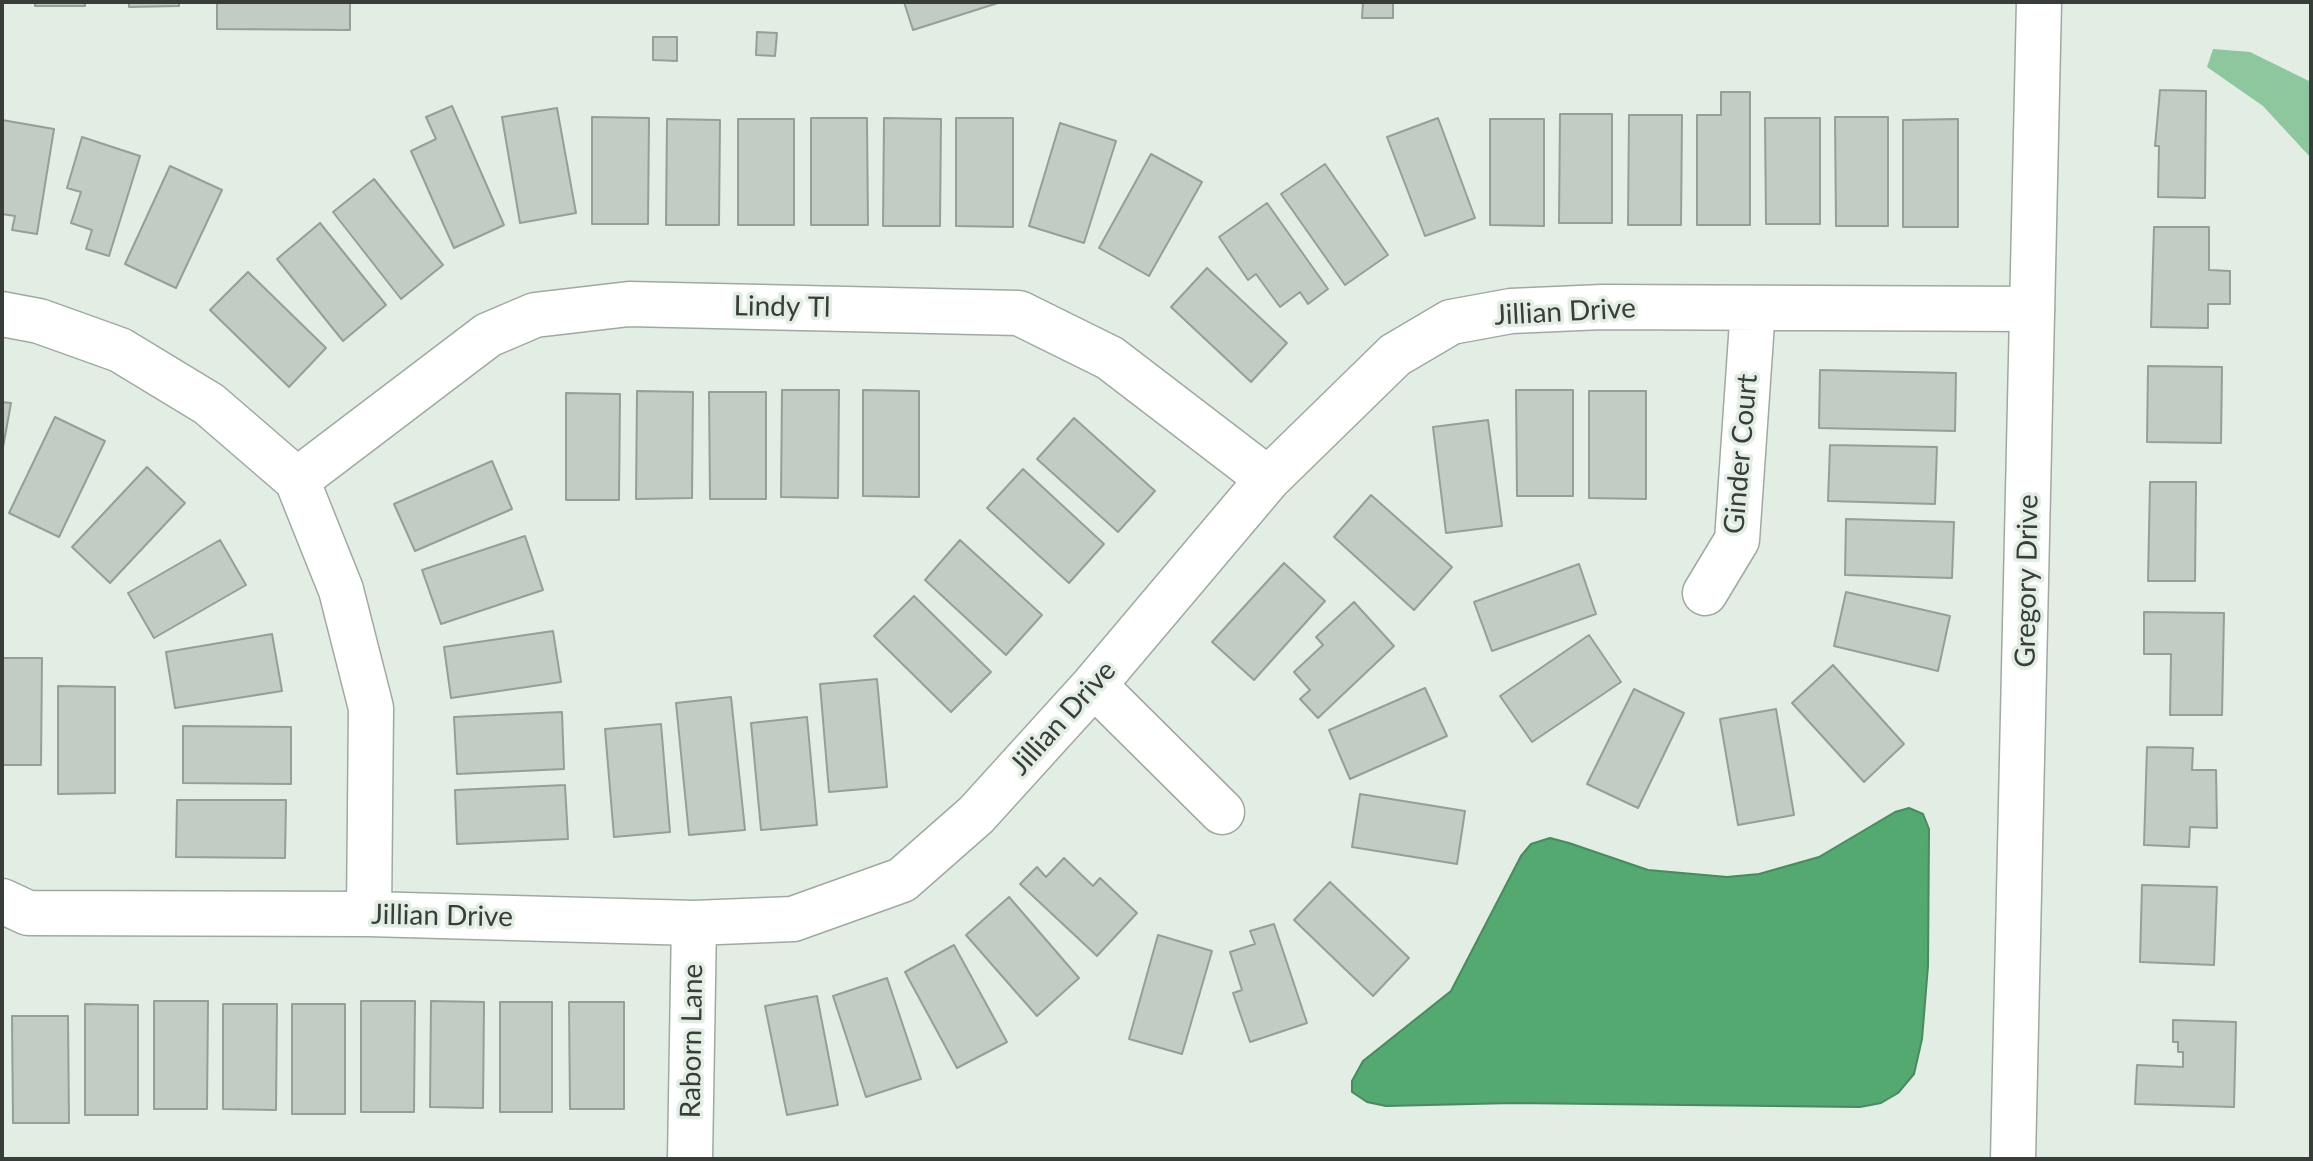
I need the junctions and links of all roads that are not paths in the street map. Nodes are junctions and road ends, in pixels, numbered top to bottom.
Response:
1 (2039, 2) edge
2 (1753, 308) junction
3 (2032, 309) junction
4 (2, 314) edge
5 (1268, 479) junction
6 (297, 480) junction
7 (1705, 593) dead end
8 (1094, 685) junction
9 (1222, 812) dead end
10 (2, 901) edge
11 (369, 914) junction
12 (694, 923) junction
13 (690, 1159) edge
14 (2013, 1159) edge

1 - 3 street, Gregory Drive
2 - 3 street, Jillian Drive
2 - 5 street, Jillian Drive
2 - 7 street, Ginder Court
3 - 14 street, Gregory Drive
4 - 6 street
5 - 6 street, Lindy Tl
5 - 8 street, Jillian Drive
6 - 11 street
8 - 9 street
8 - 12 street, Jillian Drive
10 - 11 street, Jillian Drive
11 - 12 street, Jillian Drive
12 - 13 street, Raborn Lane

